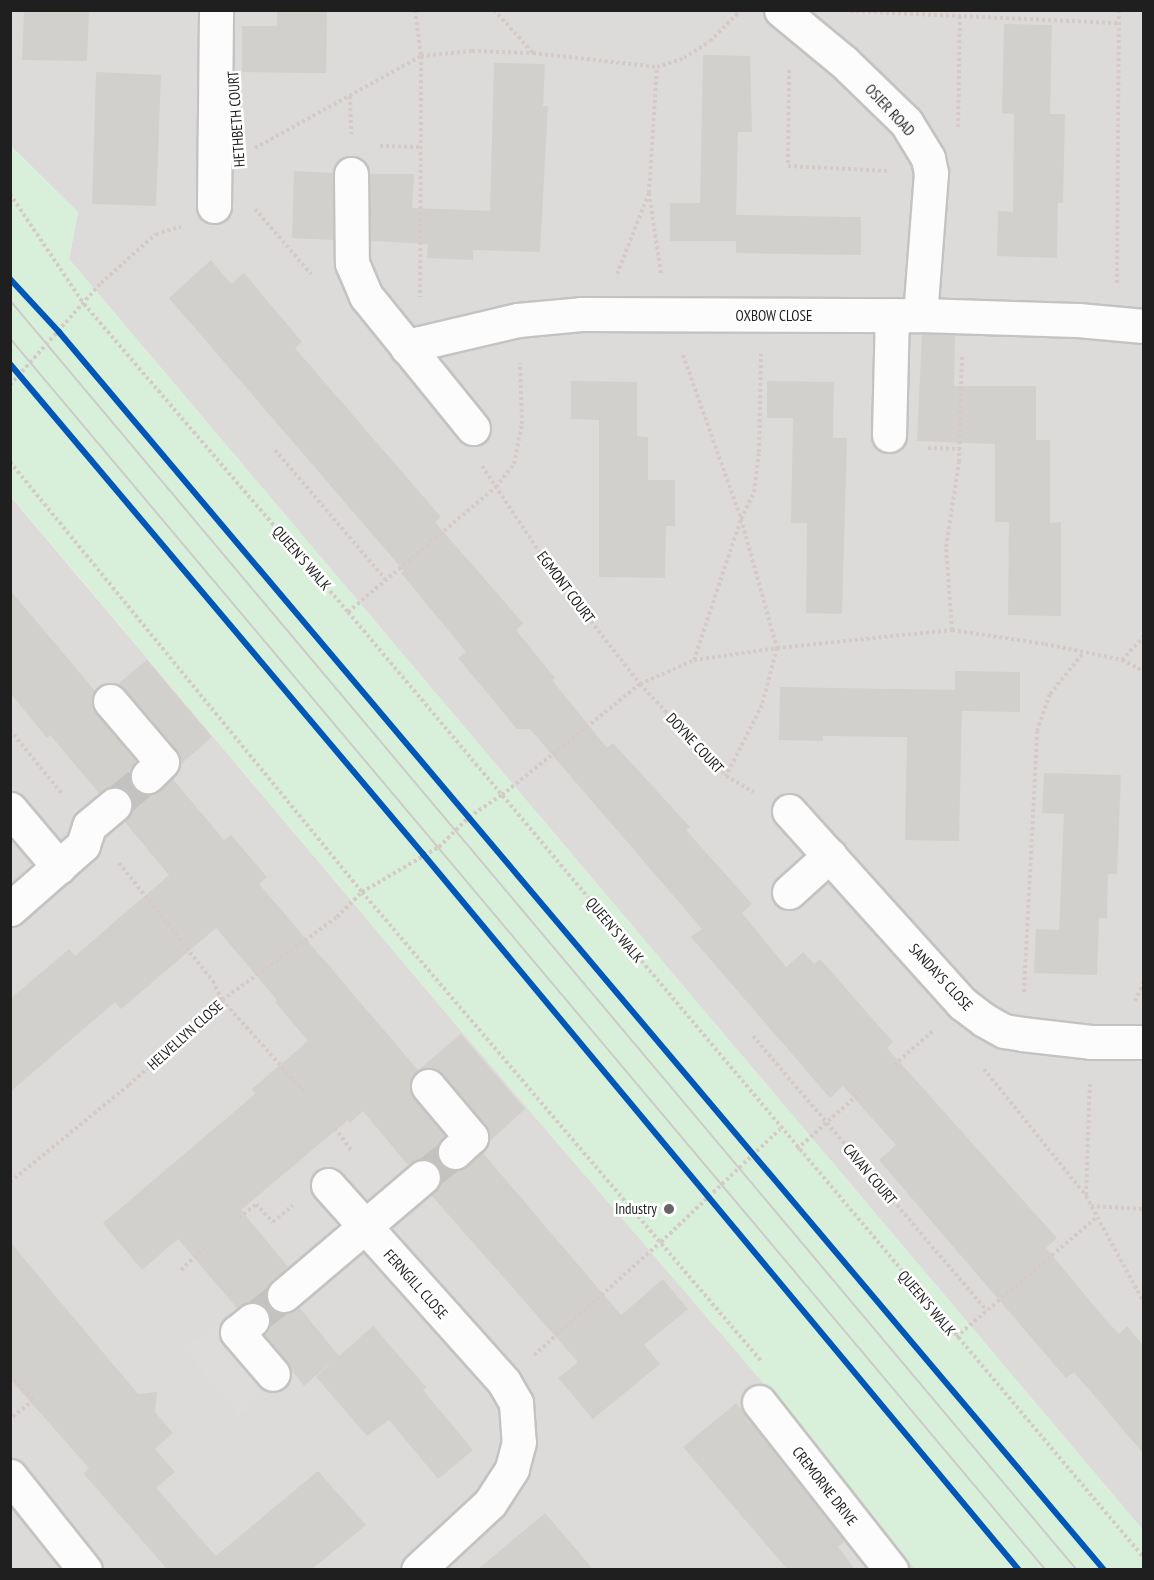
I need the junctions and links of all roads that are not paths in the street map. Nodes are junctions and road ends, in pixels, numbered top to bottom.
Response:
1 (786, 14) edge
2 (216, 22) edge
3 (351, 174) dead end
4 (214, 206) dead end
5 (906, 315) junction
6 (1130, 324) edge
7 (413, 345) junction
8 (473, 428) dead end
9 (889, 435) dead end
10 (110, 701) dead end
11 (148, 776) tunnel mouth
12 (114, 806) tunnel mouth
13 (10, 809) edge
14 (789, 811) road end
15 (830, 855) junction
16 (59, 867) junction
17 (789, 892) dead end
18 (10, 909) edge
19 (1143, 1042) edge
20 (428, 1086) dead end
21 (455, 1152) tunnel mouth
22 (423, 1177) tunnel mouth
23 (328, 1185) dead end
24 (366, 1228) junction
25 (284, 1295) tunnel mouth
26 (252, 1320) tunnel mouth
27 (273, 1374) dead end
28 (759, 1402) dead end
29 (16, 1494) edge
30 (85, 1569) edge
31 (418, 1569) edge
32 (891, 1569) edge

1 - 5 street, OSIER ROAD
2 - 4 street, HETHBETH COURT
3 - 7 street
5 - 6 street, OXBOW CLOSE
5 - 7 street, OXBOW CLOSE
5 - 9 street, OSIER ROAD
7 - 8 street
10 - 11 street
12 - 16 street
13 - 16 street
14 - 15 street, SANDAYS CLOSE
15 - 17 street
15 - 19 street, SANDAYS CLOSE
16 - 18 street
20 - 21 street
22 - 24 street
23 - 24 street, FERNGILL CLOSE
24 - 25 street
24 - 31 street, FERNGILL CLOSE
26 - 27 street
28 - 32 street, CREMORNE DRIVE
29 - 30 street

